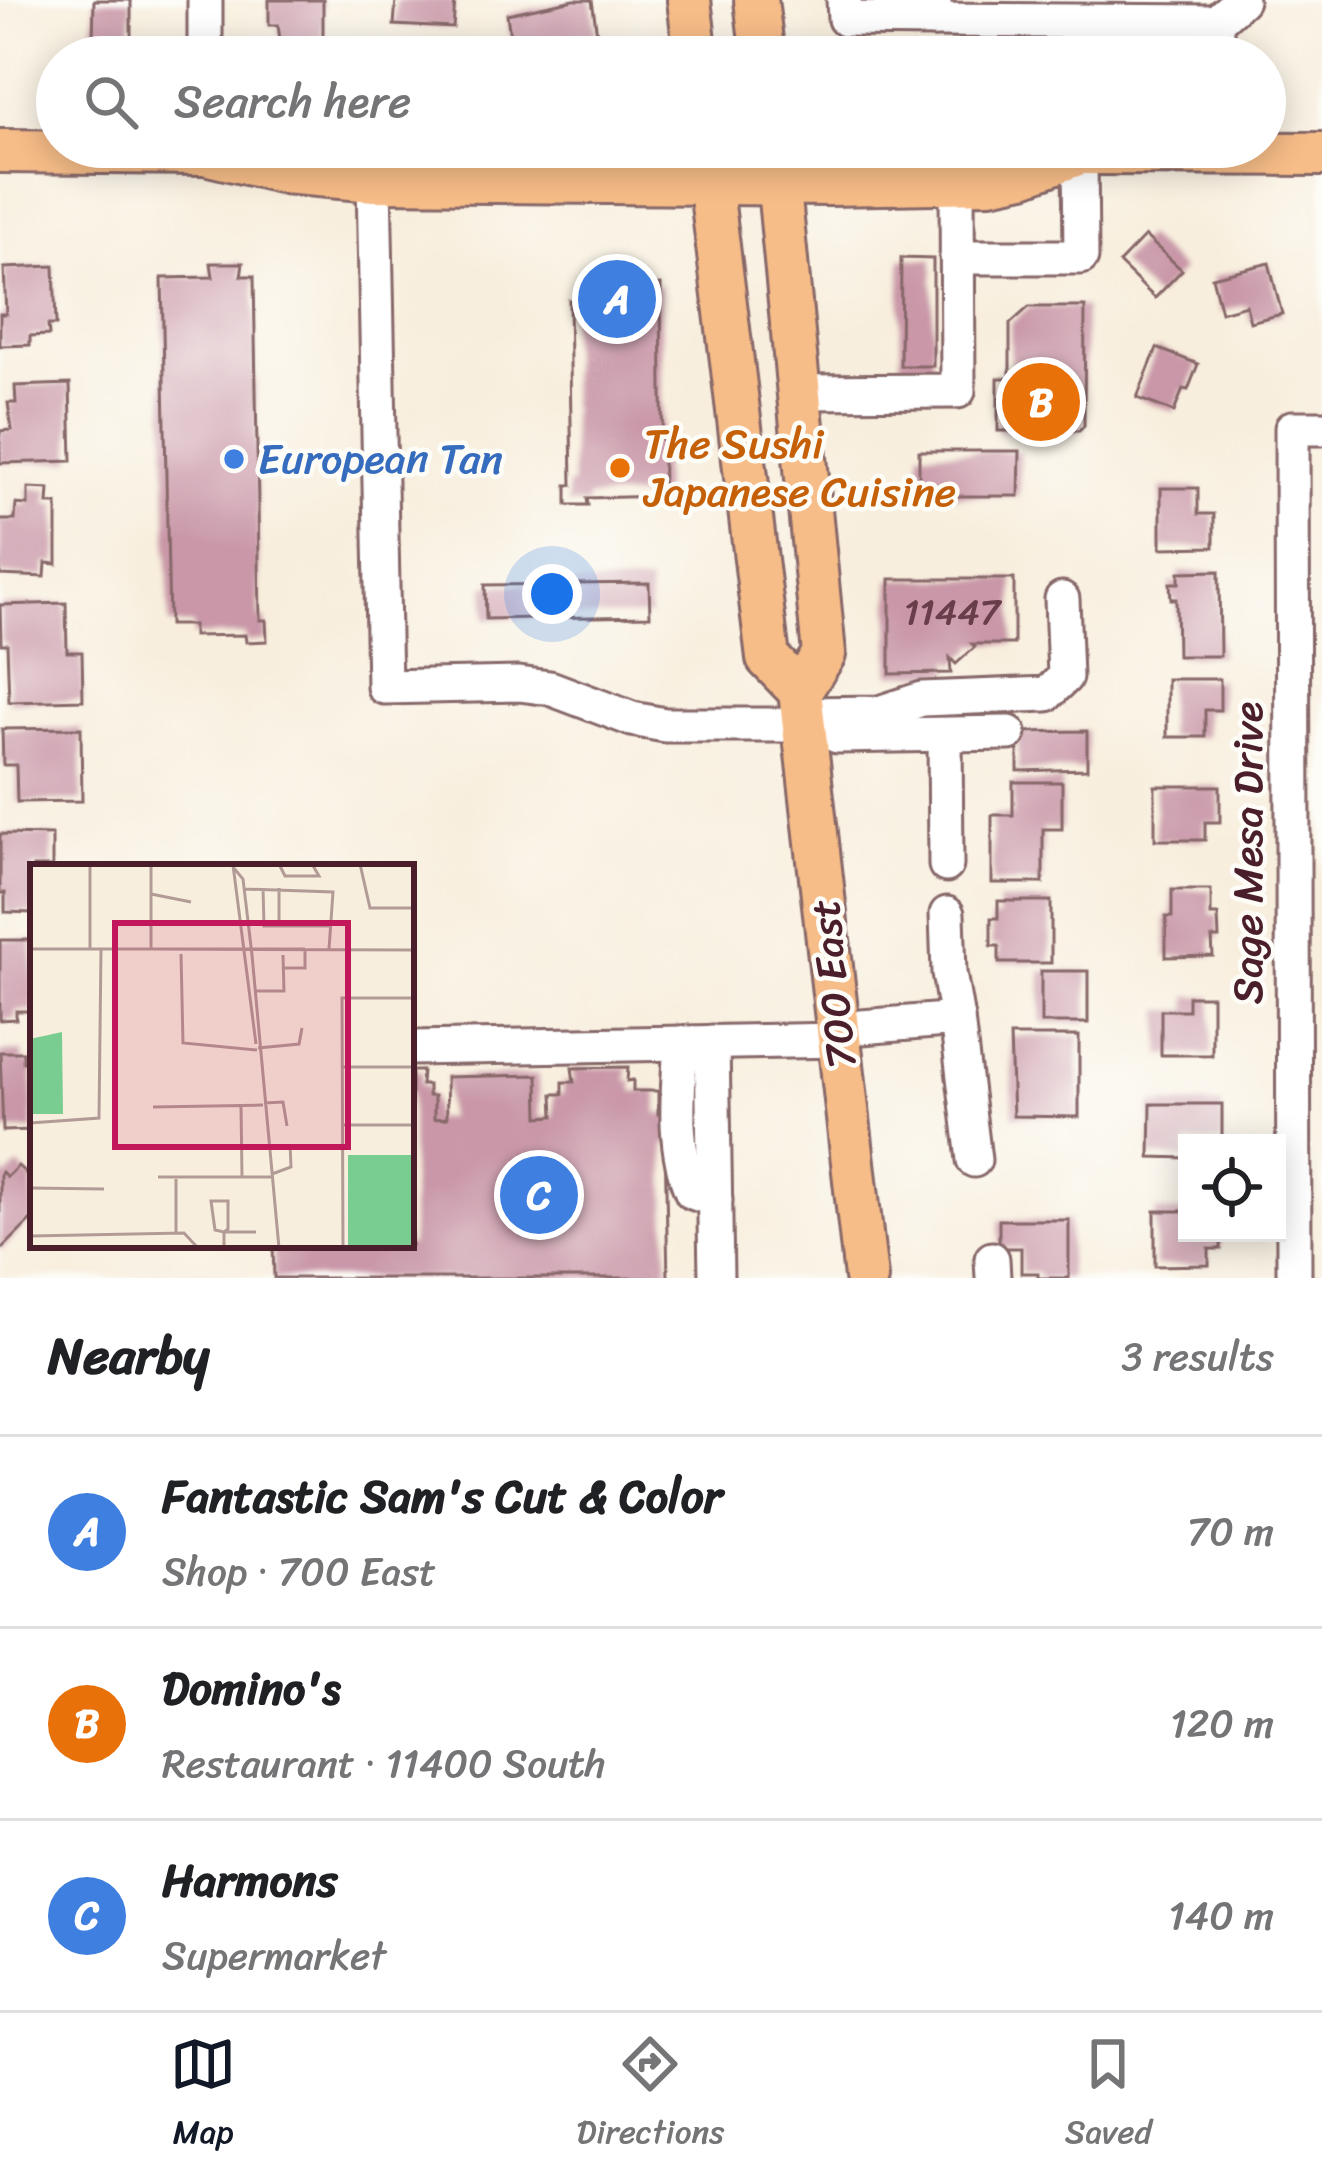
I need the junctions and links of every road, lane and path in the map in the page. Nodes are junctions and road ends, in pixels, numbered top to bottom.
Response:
1 (205, 0) edge
2 (689, 0) edge
3 (756, 0) edge
4 (844, 0) edge
5 (934, 10) edge
6 (1229, 11) edge
7 (205, 36) edge
8 (693, 36) edge
9 (761, 36) edge
10 (0, 151) edge
11 (36, 151) edge
12 (1286, 153) edge
13 (1322, 154) edge
14 (271, 168) edge
15 (641, 168) edge
16 (708, 168) edge
17 (777, 168) edge
18 (805, 168) edge
19 (1034, 168) edge
20 (1071, 168) edge
21 (374, 180) junction
22 (957, 184) junction
23 (957, 257) junction
24 (799, 392) junction
25 (1307, 428) edge
26 (1062, 599) dead end
27 (803, 716) junction
28 (1009, 733) dead end
29 (945, 735) junction
30 (1308, 821) edge
31 (946, 865) dead end
32 (947, 914) dead end
33 (957, 1019) junction
34 (839, 1034) junction
35 (697, 1043) junction
36 (414, 1048) edge
37 (1308, 1154) edge
38 (974, 1160) dead end
39 (716, 1278) edge
40 (866, 1278) edge
41 (1294, 1278) edge

1 - 7 street
2 - 8 main road
3 - 9 main road
4 - 5 street
5 - 6 street
10 - 11 main road
12 - 13 main road
14 - 21 main road
15 - 21 main road
16 - 27 main road, 700 East
17 - 24 main road, 700 East
18 - 22 main road
19 - 22 main road
20 - 23 street
21 - 27 street
22 - 23 street
23 - 24 street
24 - 27 main road, 700 East
25 - 30 street, Sage Mesa Drive
26 - 27 street
27 - 29 street
27 - 34 main road, 700 East
28 - 29 street
29 - 31 street
30 - 37 street, Sage Mesa Drive
32 - 33 street
33 - 34 street
33 - 38 street
34 - 35 street
34 - 40 main road, 700 East
35 - 36 street
35 - 39 street
37 - 41 street, Sage Mesa Drive

